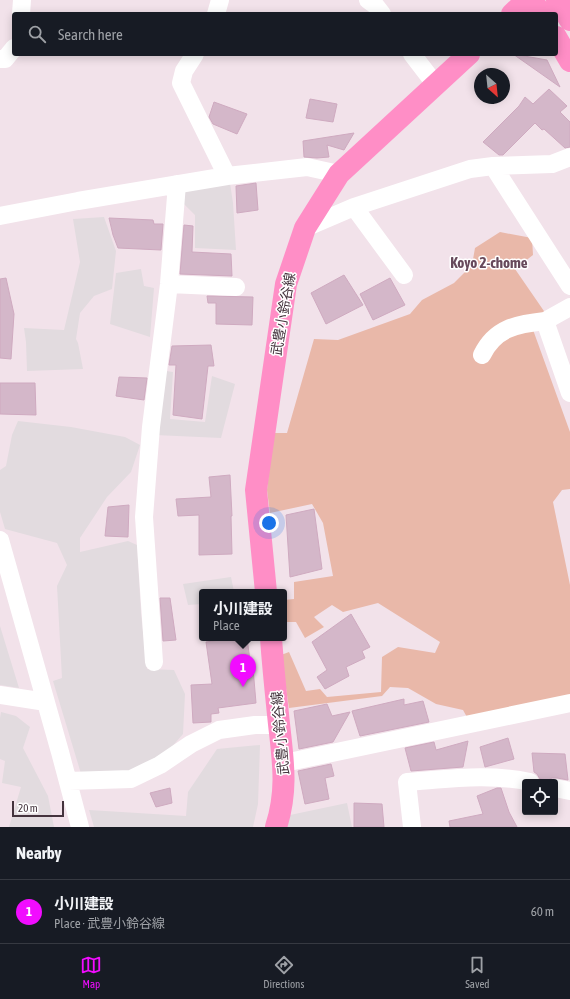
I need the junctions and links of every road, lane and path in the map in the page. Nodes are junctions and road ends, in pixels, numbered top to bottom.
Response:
1 (22, 0) edge
2 (220, 0) edge
3 (368, 0) edge
4 (527, 0) edge
5 (532, 0) edge
6 (557, 0) edge
7 (21, 12) edge
8 (217, 12) edge
9 (380, 12) edge
10 (514, 12) edge
11 (540, 12) edge
12 (570, 20) edge
13 (558, 40) edge
14 (12, 50) edge
15 (194, 56) edge
16 (414, 56) edge
17 (467, 56) edge
18 (0, 59) edge
19 (570, 61) edge
20 (435, 84) junction
21 (570, 157) edge
22 (493, 166) junction
23 (339, 174) junction
24 (227, 176) junction
25 (177, 184) junction
26 (354, 207) junction
27 (0, 216) edge
28 (305, 228) junction
29 (404, 275) dead end
30 (169, 284) junction
31 (570, 286) edge
32 (236, 287) dead end
33 (570, 307) edge
34 (544, 320) junction
35 (482, 355) dead end
36 (570, 394) edge
37 (0, 540) edge
38 (266, 589) edge
39 (271, 641) edge
40 (154, 662) dead end
41 (0, 695) edge
42 (46, 702) junction
43 (570, 703) edge
44 (279, 725) junction
45 (284, 763) junction
46 (522, 780) edge
47 (68, 781) junction
48 (558, 789) edge
49 (570, 791) edge
50 (80, 827) edge
51 (276, 827) edge
52 (412, 827) edge

1 - 7 street
2 - 8 street
3 - 9 street
4 - 10 main road
5 - 11 main road
6 - 12 main road
13 - 19 main road
14 - 18 street
15 - 24 street
16 - 20 street
17 - 20 main road, 武豊小鈴谷線
20 - 23 main road, 武豊小鈴谷線
21 - 22 street
22 - 26 street
22 - 31 street
23 - 24 street
23 - 28 main road, 武豊小鈴谷線
24 - 25 street
25 - 27 street
25 - 30 street
26 - 28 street
26 - 29 street
28 - 38 main road, 武豊小鈴谷線
30 - 32 street
30 - 40 street
33 - 34 street
34 - 35 street
34 - 36 street
37 - 42 street
39 - 44 main road, 武豊小鈴谷線
41 - 42 street
42 - 47 street
43 - 45 street
44 - 45 main road, 武豊小鈴谷線
44 - 47 street
45 - 51 main road, 武豊小鈴谷線
46 - 52 street
47 - 50 street
48 - 49 street

